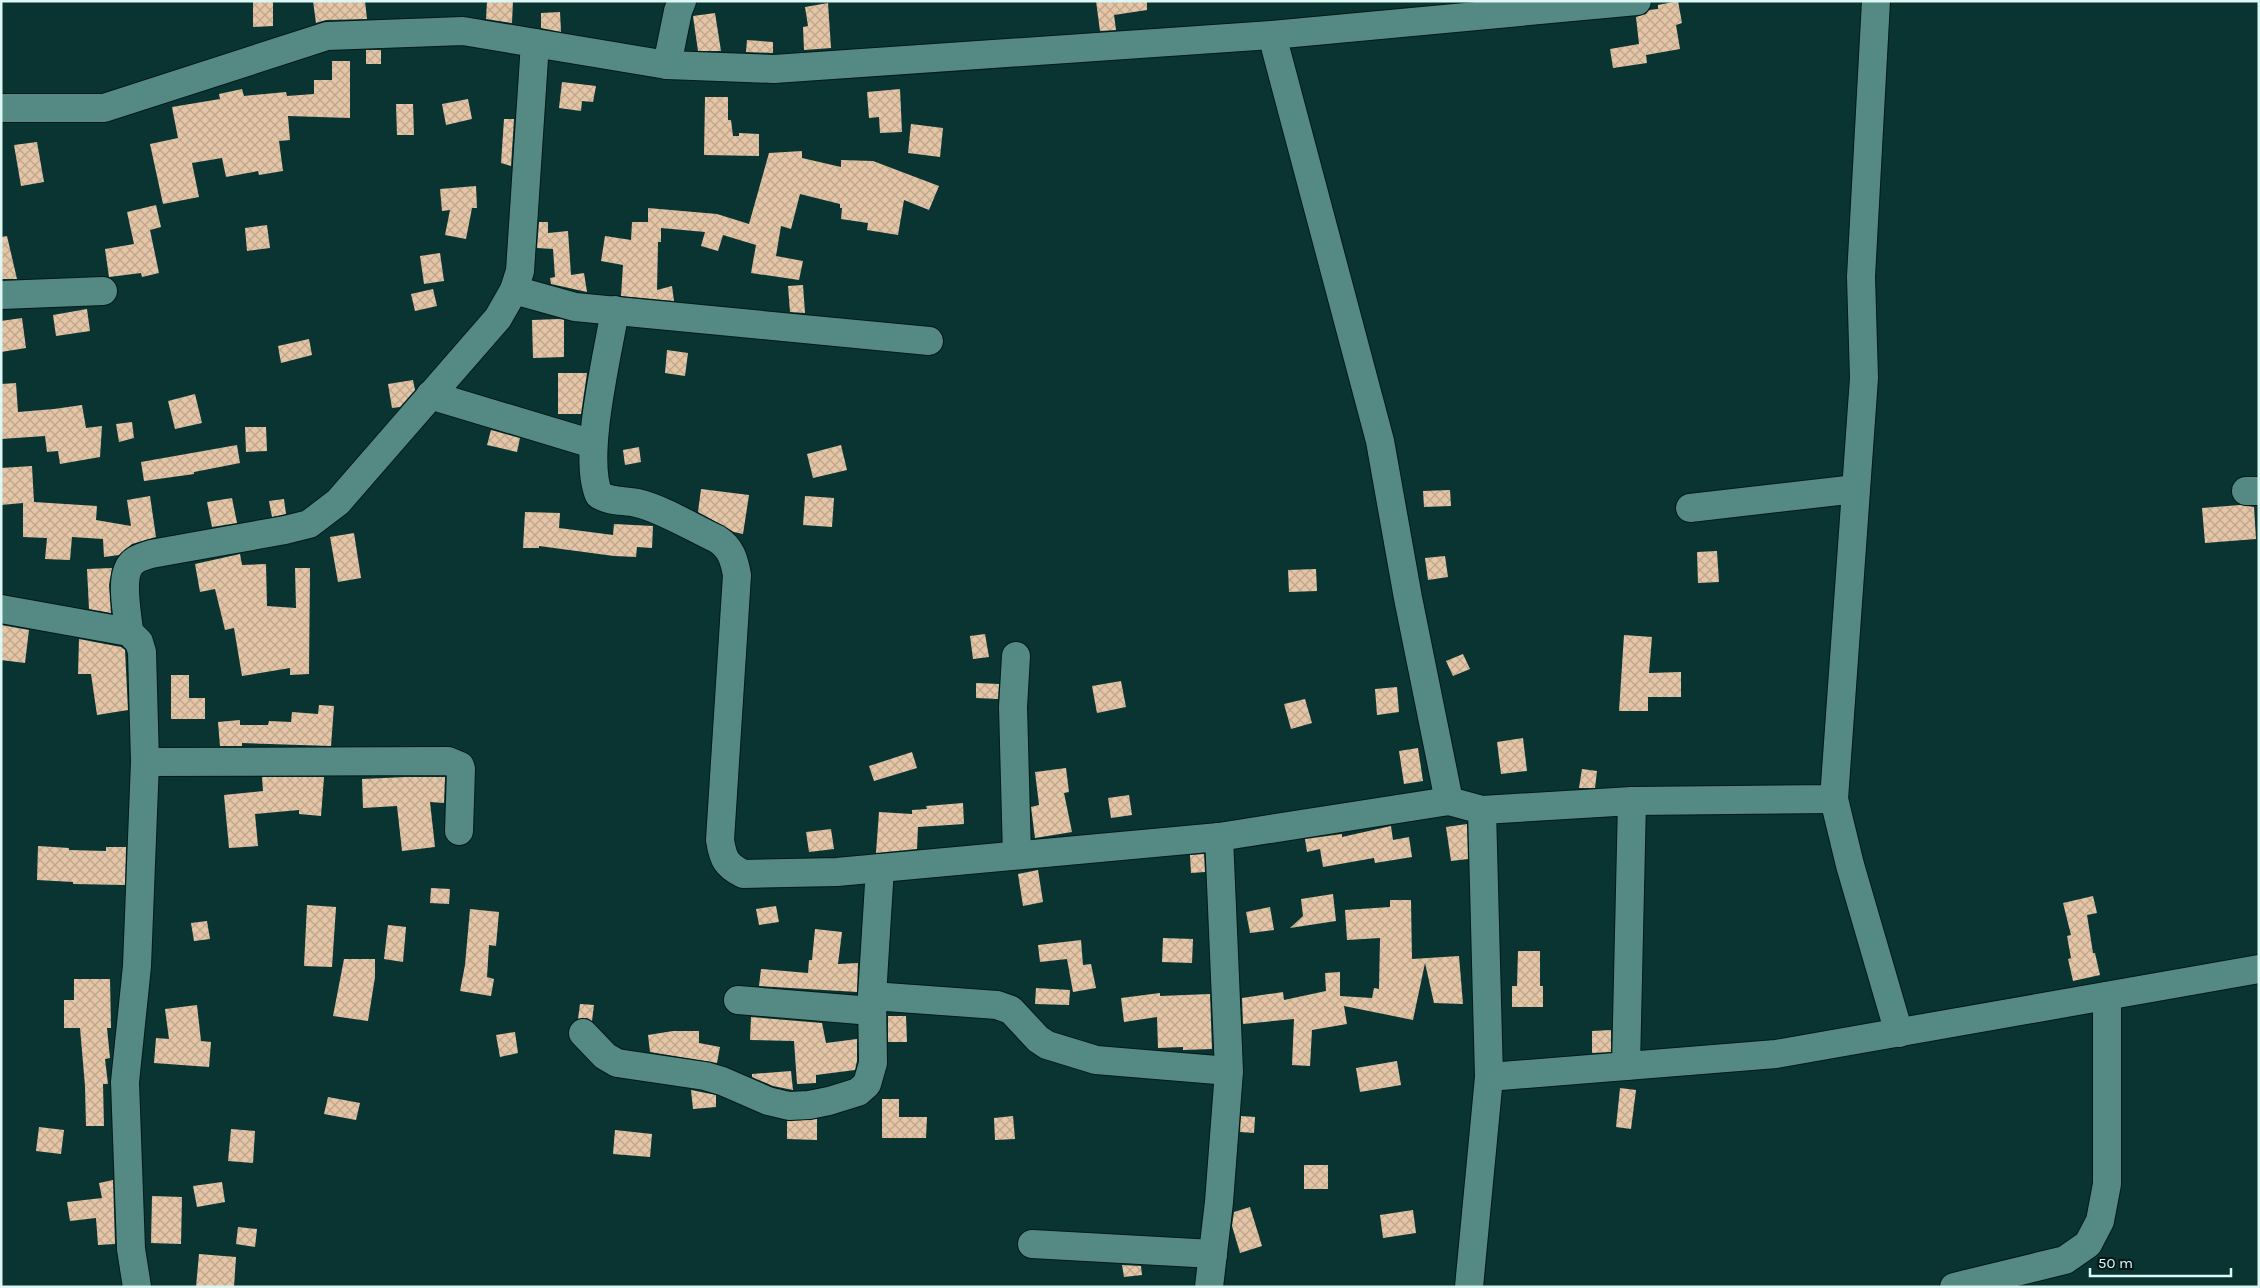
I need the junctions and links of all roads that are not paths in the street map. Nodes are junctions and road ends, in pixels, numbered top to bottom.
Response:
1 (682, 1) edge
2 (1637, 1) edge
3 (1876, 1) edge
4 (1536, 6) edge
5 (1272, 35) junction
6 (535, 43) junction
7 (667, 65) junction
8 (1, 108) edge
9 (514, 290) junction
10 (103, 292) dead end
11 (1, 296) edge
12 (615, 310) junction
13 (929, 341) dead end
14 (430, 395) junction
15 (593, 444) junction
16 (1856, 489) junction
17 (1690, 508) dead end
18 (1, 609) edge
19 (129, 632) junction
20 (1016, 656) dead end
21 (145, 762) junction
22 (1834, 799) junction
23 (1449, 801) junction
24 (1632, 801) junction
25 (1482, 810) junction
26 (459, 832) dead end
27 (1219, 837) junction
28 (1017, 855) junction
29 (880, 868) junction
30 (2259, 969) edge
31 (2107, 996) junction
32 (738, 1000) dead end
33 (872, 1004) junction
34 (583, 1034) dead end
35 (1899, 1034) junction
36 (1626, 1066) junction
37 (1229, 1072) junction
38 (1489, 1077) junction
39 (1032, 1244) dead end
40 (1213, 1254) junction
41 (137, 1287) edge
42 (1209, 1287) edge
43 (1470, 1287) edge
44 (1954, 1287) edge

1 - 7 street
2 - 4 street
3 - 16 street
4 - 5 street
5 - 7 street
5 - 23 street
6 - 7 street
6 - 8 street
6 - 9 street
9 - 12 street
9 - 14 street
10 - 11 street
12 - 13 street
12 - 15 street
14 - 15 street
14 - 19 street
15 - 29 street
16 - 17 street
16 - 22 street
18 - 19 street
19 - 21 street
20 - 28 street
21 - 26 street
21 - 41 street
22 - 24 street
22 - 35 street
23 - 25 street
23 - 27 street
24 - 25 street
24 - 36 street
25 - 38 street
27 - 28 street
27 - 37 street
28 - 29 street
29 - 33 street
30 - 31 street
31 - 35 street
31 - 44 street
32 - 33 street
33 - 34 street
33 - 37 street
35 - 36 street
36 - 38 street
37 - 40 street
38 - 43 street
39 - 40 street
40 - 42 street

